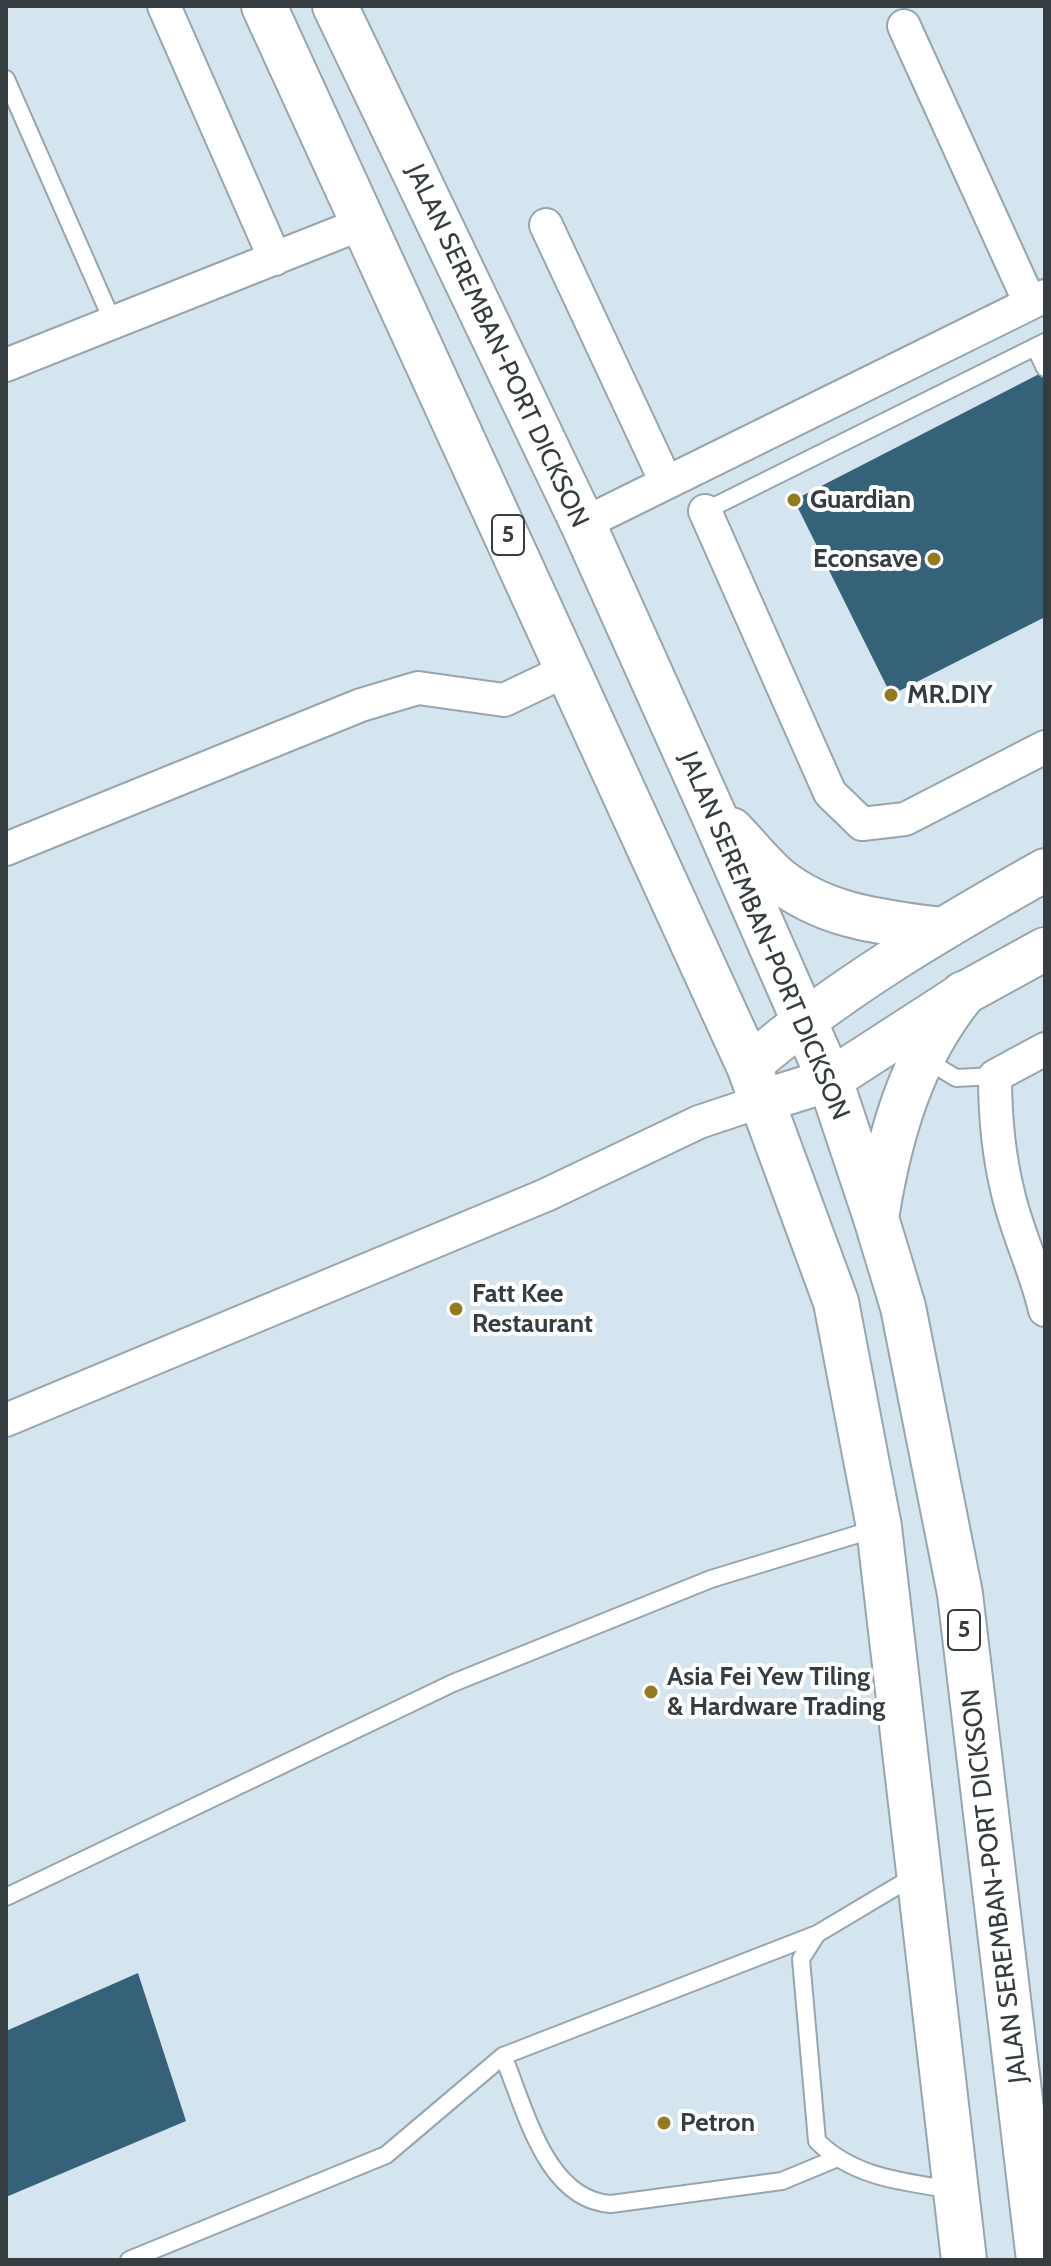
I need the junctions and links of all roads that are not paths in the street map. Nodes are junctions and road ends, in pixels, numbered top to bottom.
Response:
1 (164, 6) edge
2 (264, 6) edge
3 (335, 6) edge
4 (904, 26) dead end
5 (6, 79) edge
6 (366, 222) junction
7 (546, 225) dead end
8 (275, 259) junction
9 (1038, 299) edge
10 (112, 320) junction
11 (1040, 345) edge
12 (6, 365) edge
13 (1045, 368) edge
14 (666, 482) junction
15 (705, 511) joint
16 (583, 524) junction
17 (569, 669) junction
18 (1045, 747) edge
19 (712, 811) junction
20 (6, 849) edge
21 (1045, 870) edge
22 (939, 930) junction
23 (1045, 949) edge
24 (963, 994) junction
25 (803, 1020) junction
26 (1045, 1049) edge
27 (921, 1057) junction
28 (995, 1076) junction
29 (830, 1080) junction
30 (756, 1083) junction
31 (876, 1218) junction
32 (1045, 1310) edge
33 (6, 1420) edge
34 (879, 1527) junction
35 (919, 1873) junction
36 (6, 1897) edge
37 (817, 1934) junction
38 (503, 2056) junction
39 (835, 2159) junction
40 (956, 2190) junction
41 (129, 2260) edge
42 (964, 2260) edge
43 (1039, 2260) edge

1 - 8 street
2 - 6 highway, 5
3 - 16 highway, JALAN SEREMBAN-PORT DICKSON / 5
4 - 9 street
5 - 10 lane
6 - 8 street
6 - 17 highway, 5
7 - 14 street
8 - 10 street
9 - 14 street
10 - 12 street
11 - 13 lane
11 - 15 lane
14 - 16 street
15 - 18 street
16 - 19 highway, JALAN SEREMBAN-PORT DICKSON / 5
17 - 20 street
17 - 30 highway, 5
19 - 22 highway
19 - 25 highway, JALAN SEREMBAN-PORT DICKSON / 5
21 - 22 street
22 - 25 street
23 - 24 street
24 - 27 highway
24 - 29 street
25 - 29 highway, JALAN SEREMBAN-PORT DICKSON / 5
25 - 30 street
26 - 28 street
27 - 28 lane
27 - 31 highway
28 - 32 street
29 - 30 street
29 - 31 highway, JALAN SEREMBAN-PORT DICKSON / 5
30 - 33 street
30 - 34 highway, 5
31 - 43 highway, JALAN SEREMBAN-PORT DICKSON / 5
34 - 35 highway, 5
34 - 36 lane
35 - 37 lane
35 - 40 highway, 5
37 - 38 lane
37 - 39 lane
38 - 39 lane
38 - 41 lane
39 - 40 lane
40 - 42 highway, 5

